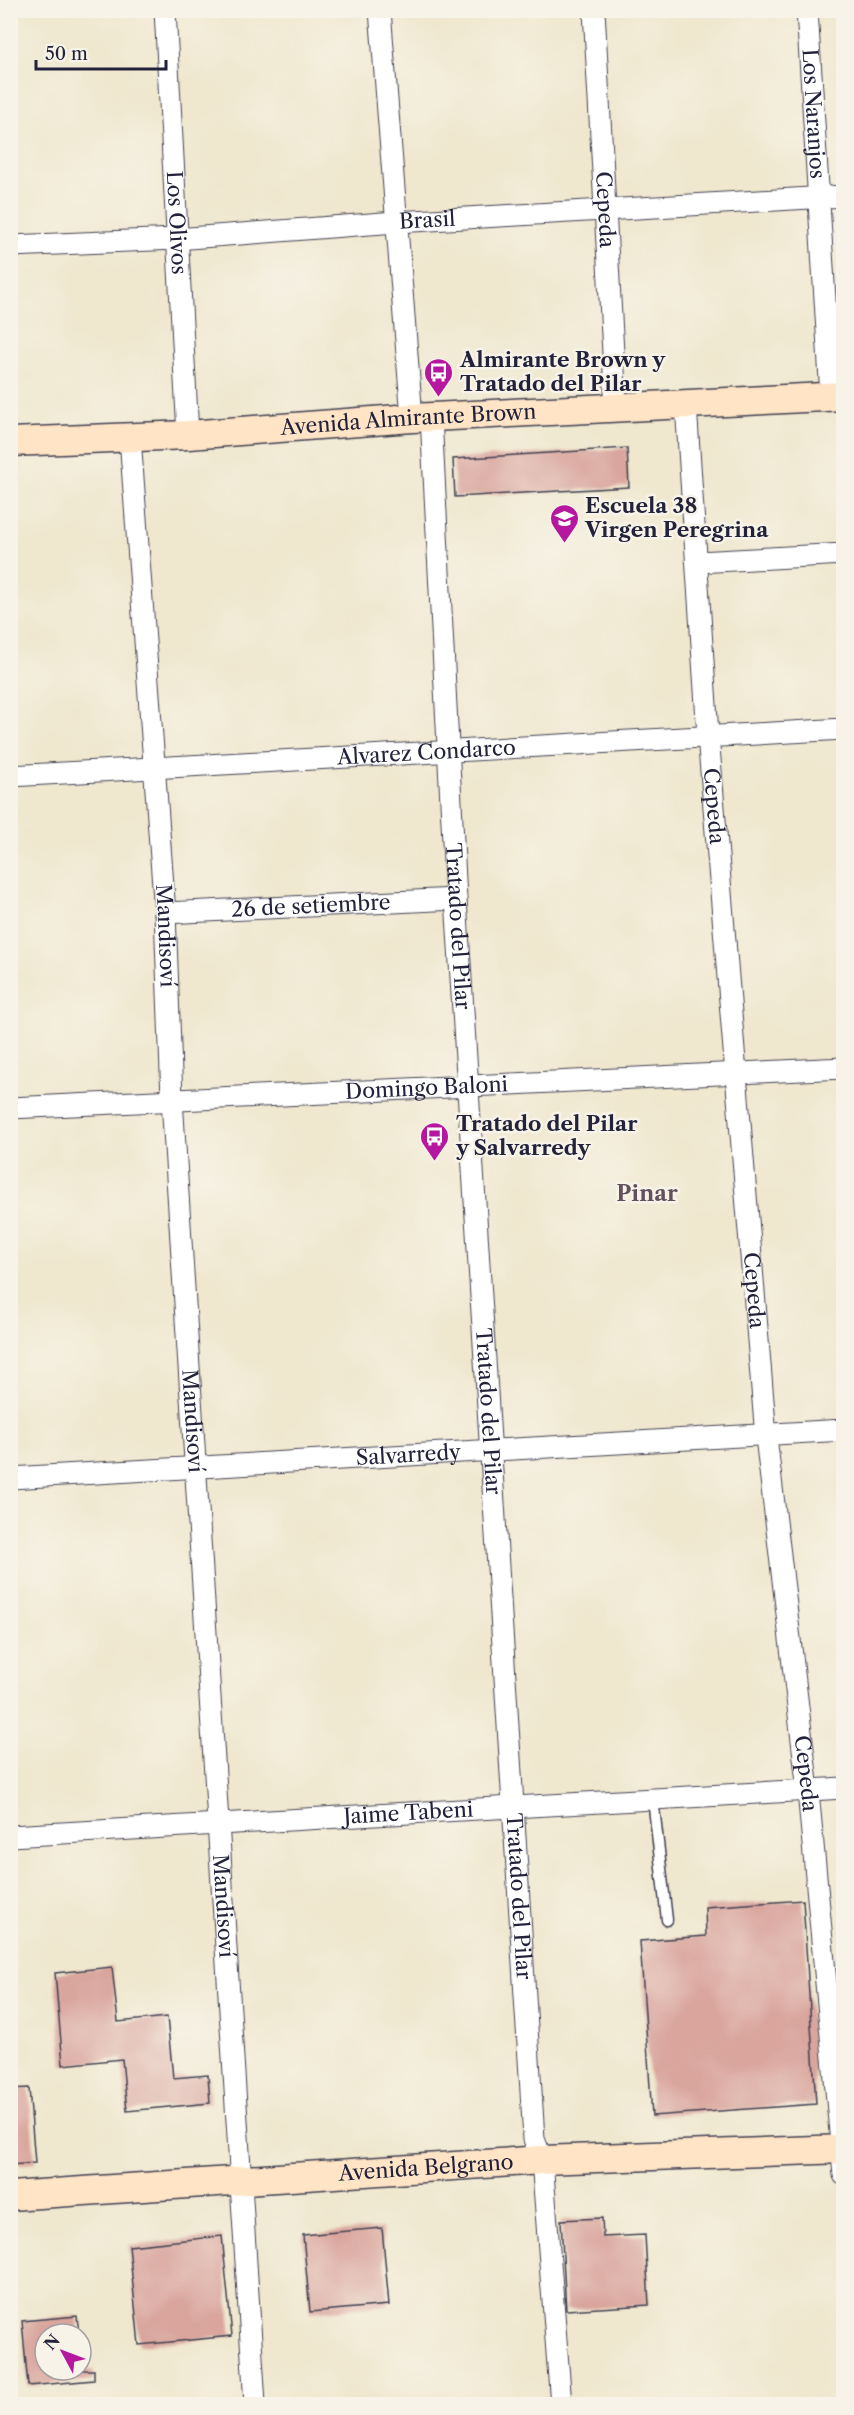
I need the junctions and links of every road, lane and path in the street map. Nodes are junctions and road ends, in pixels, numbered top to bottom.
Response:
1 (165, 10) edge
2 (380, 10) edge
3 (594, 10) edge
4 (807, 10) edge
5 (843, 196) edge
6 (819, 197) junction
7 (606, 209) junction
8 (396, 222) junction
9 (176, 239) junction
10 (10, 246) edge
11 (837, 396) edge
12 (686, 405) junction
13 (616, 407) junction
14 (421, 417) junction
15 (188, 435) junction
16 (129, 437) junction
17 (10, 442) edge
18 (843, 554) edge
19 (698, 562) junction
20 (843, 729) edge
21 (708, 735) junction
22 (449, 751) junction
23 (155, 766) junction
24 (10, 776) edge
25 (456, 899) junction
26 (165, 913) junction
27 (843, 1068) edge
28 (735, 1073) junction
29 (469, 1085) junction
30 (172, 1099) junction
31 (10, 1108) edge
32 (843, 1430) edge
33 (766, 1437) junction
34 (492, 1450) junction
35 (194, 1466) junction
36 (10, 1478) edge
37 (843, 1788) edge
38 (808, 1791) junction
39 (653, 1799) junction
40 (513, 1806) junction
41 (217, 1822) junction
42 (10, 1836) edge
43 (667, 1920) dead end
44 (843, 2158) edge
45 (542, 2160) junction
46 (239, 2179) junction
47 (10, 2196) edge
48 (255, 2404) edge
49 (561, 2404) edge

1 - 9 street, Los Olivos
2 - 8 street, Tratado del Pilar
3 - 7 street, Cepeda
4 - 6 street, Los Naranjos
5 - 6 street, Brasil
6 - 7 street, Brasil
6 - 11 street, Los Naranjos
7 - 8 street, Brasil
7 - 13 street, Cepeda
8 - 9 street, Brasil
8 - 14 street, Tratado del Pilar
9 - 10 street, Brasil
9 - 15 street, Los Olivos
11 - 12 main road, Avenida Almirante Brown
12 - 13 main road, Avenida Almirante Brown
12 - 19 street, Cepeda
13 - 14 main road, Avenida Almirante Brown
14 - 15 main road, Avenida Almirante Brown
14 - 22 street, Tratado del Pilar
15 - 16 main road, Avenida Almirante Brown
16 - 17 main road, Avenida Almirante Brown
16 - 23 street, Mandisoví
18 - 19 street
19 - 21 street, Cepeda
20 - 21 street, Alvarez Condarco
21 - 22 street, Alvarez Condarco
21 - 28 street, Cepeda
22 - 23 street, Alvarez Condarco
22 - 25 street, Tratado del Pilar
23 - 24 street, Alvarez Condarco
23 - 26 street, Mandisoví
25 - 26 street, 26 de setiembre
25 - 29 street, Tratado del Pilar
26 - 30 street, Mandisoví
27 - 28 street, Domingo Baloni
28 - 29 street, Domingo Baloni
28 - 33 street, Cepeda
29 - 30 street, Domingo Baloni
29 - 34 street, Tratado del Pilar
30 - 31 street, Domingo Baloni
30 - 35 street, Mandisoví
32 - 33 street, Salvarredy
33 - 34 street, Salvarredy
33 - 38 street, Cepeda
34 - 35 street, Salvarredy
34 - 40 street, Tratado del Pilar
35 - 36 street, Salvarredy
35 - 41 street, Mandisoví
37 - 38 street, Jaime Tabeni
38 - 39 street, Jaime Tabeni
38 - 44 street, Cepeda
39 - 40 street, Jaime Tabeni
39 - 43 lane
40 - 41 street, Jaime Tabeni
40 - 45 street, Tratado del Pilar
41 - 42 street, Jaime Tabeni
41 - 46 street, Mandisoví
44 - 45 main road, Avenida Belgrano
45 - 46 main road, Avenida Belgrano
45 - 49 street, Tratado del Pilar
46 - 47 main road, Avenida Belgrano
46 - 48 street, Mandisoví

